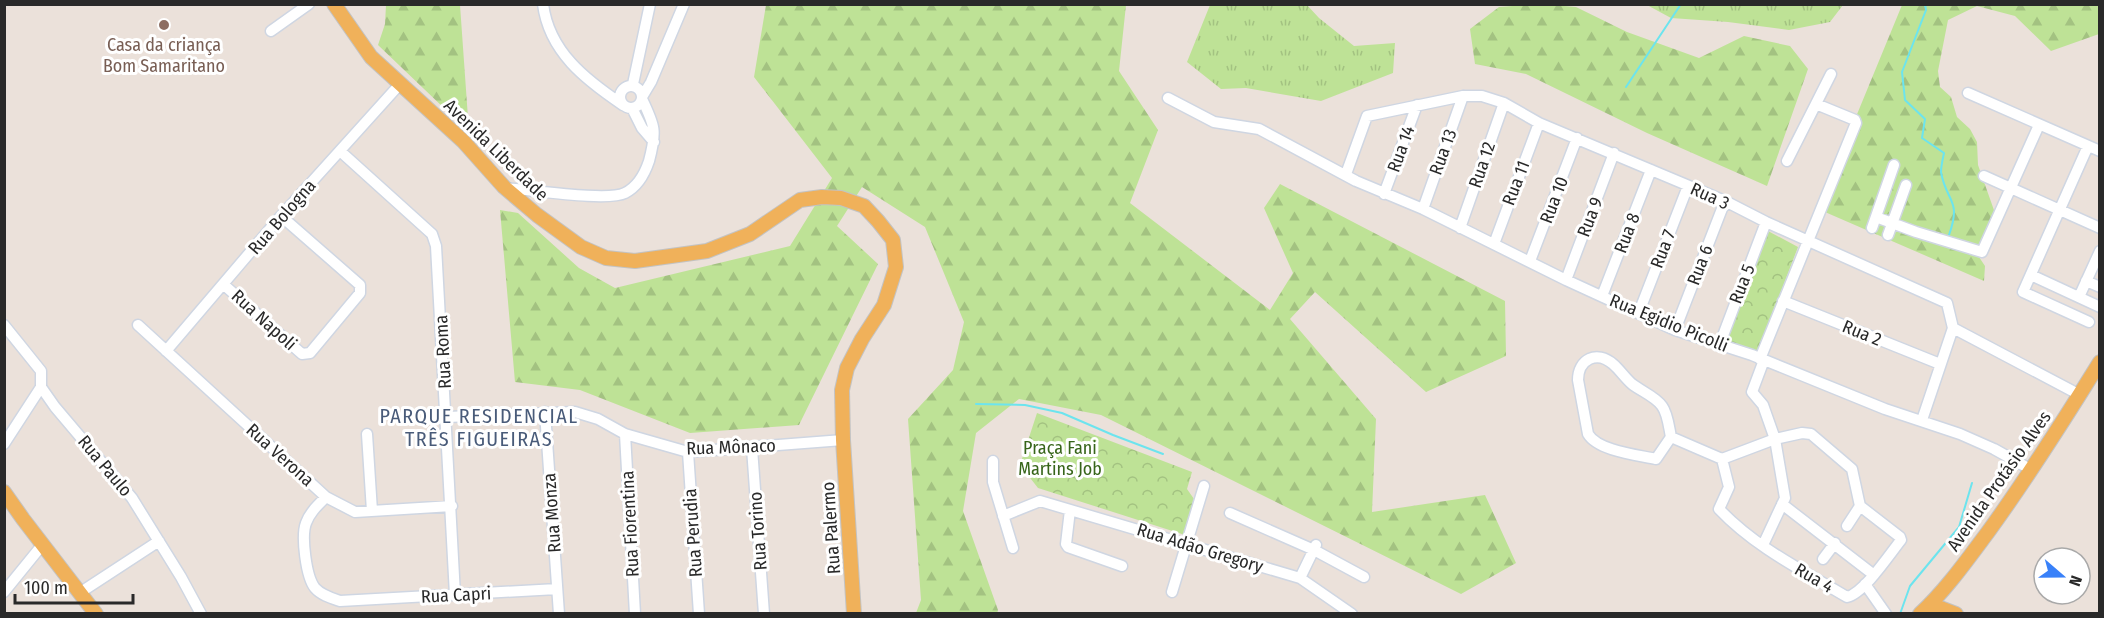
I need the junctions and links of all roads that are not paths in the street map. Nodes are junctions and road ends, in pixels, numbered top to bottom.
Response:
1 (309, 4) edge
2 (334, 4) edge
3 (543, 4) edge
4 (650, 4) edge
5 (684, 4) edge
6 (271, 31) dead end
7 (639, 49) junction
8 (656, 67) junction
9 (1831, 74) dead end
10 (400, 84) junction
11 (598, 88) junction
12 (628, 88) junction
13 (1968, 93) dead end
14 (1463, 96) junction
15 (642, 98) junction
16 (1168, 98) dead end
17 (1504, 103) junction
18 (1816, 104) junction
19 (1417, 105) junction
20 (628, 107) junction
21 (1539, 123) junction
22 (2039, 124) junction
23 (1577, 138) junction
24 (654, 142) junction
25 (2088, 146) junction
26 (340, 151) junction
27 (2100, 151) edge
28 (1614, 153) junction
29 (1787, 161) dead end
30 (1894, 165) dead end
31 (1651, 170) junction
32 (1346, 174) junction
33 (1984, 176) dead end
34 (1906, 185) dead end
35 (1688, 186) junction
36 (504, 188) junction
37 (2010, 188) junction
38 (1384, 194) junction
39 (1725, 201) junction
40 (1423, 209) junction
41 (2060, 210) junction
42 (281, 216) junction
43 (1766, 222) junction
44 (1893, 223) junction
45 (1460, 228) junction
46 (2100, 228) edge
47 (1888, 235) dead end
48 (1808, 242) junction
49 (1494, 244) junction
50 (2100, 251) edge
51 (1530, 261) junction
52 (2031, 275) junction
53 (1566, 280) junction
54 (2086, 281) junction
55 (223, 284) junction
56 (2100, 287) edge
57 (1602, 296) junction
58 (2079, 297) junction
59 (1783, 301) junction
60 (2100, 307) edge
61 (1639, 312) junction
62 (2089, 322) dead end
63 (4, 325) edge
64 (138, 325) dead end
65 (1953, 328) junction
66 (1675, 330) junction
67 (1719, 346) junction
68 (166, 351) junction
69 (1762, 360) junction
70 (2100, 362) edge
71 (1940, 364) junction
72 (41, 387) junction
73 (2079, 395) junction
74 (545, 412) junction
75 (447, 417) junction
76 (1922, 420) junction
77 (367, 434) dead end
78 (625, 434) junction
79 (1671, 437) junction
80 (1775, 439) junction
81 (843, 440) junction
82 (4, 444) edge
83 (752, 448) junction
84 (688, 452) junction
85 (1722, 459) junction
86 (993, 461) dead end
87 (2032, 470) junction
88 (1204, 486) dead end
89 (4, 492) edge
90 (326, 496) junction
91 (1782, 504) junction
92 (452, 506) junction
93 (1860, 506) junction
94 (1070, 510) junction
95 (372, 512) junction
96 (1230, 513) dead end
97 (1003, 516) junction
98 (1847, 526) dead end
99 (159, 541) junction
100 (1835, 543) junction
101 (43, 544) junction
102 (1188, 544) junction
103 (1763, 545) junction
104 (1315, 547) junction
105 (1013, 548) dead end
106 (1823, 559) dead end
107 (1122, 566) dead end
108 (1874, 575) junction
109 (1364, 577) dead end
110 (1300, 578) junction
111 (1865, 584) junction
112 (557, 589) junction
113 (4, 592) edge
114 (81, 592) junction
115 (1172, 592) dead end
116 (455, 596) junction
117 (1930, 604) junction
118 (94, 613) edge
119 (201, 614) edge
120 (558, 614) edge
121 (635, 614) edge
122 (699, 614) edge
123 (764, 614) edge
124 (855, 614) edge
125 (1352, 614) edge
126 (1886, 614) edge
127 (1920, 614) edge
128 (1956, 614) edge

1 - 6 street
2 - 10 main road, Avenida Liberdade
3 - 11 street
4 - 7 street
5 - 8 street
7 - 8 street
7 - 12 street
8 - 12 street
8 - 15 street
9 - 18 street
10 - 26 street, Rua Bologna
10 - 36 main road, Avenida Liberdade
11 - 12 street
11 - 20 street
12 - 15 street
12 - 20 street
13 - 22 street
14 - 17 street, Rua 3
14 - 19 street, Rua 3
14 - 40 street, Rua 13
15 - 20 street
15 - 24 street
16 - 32 street, Rua Egidio Picolli
17 - 21 street, Rua 3
17 - 45 street, Rua 12
18 - 29 street
18 - 48 street
19 - 32 street, Rua 3
19 - 38 street, Rua 14
20 - 24 street
21 - 23 street, Rua 3
21 - 49 street, Rua 11
22 - 25 street
22 - 37 street
23 - 28 street, Rua 3
23 - 51 street, Rua 10
24 - 36 street
25 - 27 street
25 - 41 street
26 - 42 street, Rua Bologna
26 - 75 street, Rua Roma
28 - 31 street, Rua 3
28 - 53 street, Rua 9
30 - 44 street
31 - 35 street, Rua 3
31 - 57 street, Rua 8
32 - 38 street, Rua Egidio Picolli
33 - 37 street
34 - 44 street
35 - 39 street, Rua 3
35 - 61 street, Rua 7
36 - 81 main road, Avenida Liberdade
37 - 41 street
37 - 44 street
38 - 40 street, Rua Egidio Picolli
39 - 43 street, Rua 3
39 - 66 street, Rua 6
40 - 45 street, Rua Egidio Picolli
41 - 46 street
41 - 52 street
42 - 55 street, Rua Bologna
42 - 55 street, Rua Napoli
43 - 48 street, Rua 3
43 - 67 street, Rua 5
44 - 47 street
45 - 49 street, Rua Egidio Picolli
48 - 59 street
48 - 65 street, Rua 3
49 - 51 street, Rua Egidio Picolli
50 - 54 street
51 - 53 street, Rua Egidio Picolli
52 - 58 street
52 - 62 street
53 - 57 street, Rua Egidio Picolli
54 - 56 street
54 - 58 street
55 - 68 street, Rua Bologna
57 - 61 street, Rua Egidio Picolli
58 - 60 street
59 - 69 street
59 - 71 street, Rua 2
61 - 66 street, Rua Egidio Picolli
63 - 72 street, Rua Paulo
64 - 68 street, Rua Verona
65 - 71 street
65 - 73 street
66 - 67 street, Rua Egidio Picolli
67 - 69 street, Rua Egidio Picolli
68 - 90 street, Rua Verona
69 - 76 street, Rua Egidio Picolli
69 - 80 street
70 - 73 main road, Avenida Protásio Alves
71 - 76 street
72 - 82 street
72 - 99 street, Rua Paulo
73 - 87 main road, Avenida Protásio Alves
74 - 75 street, Rua Mônaco
74 - 78 street, Rua Mônaco
74 - 112 street, Rua Monza
75 - 92 street, Rua Roma
76 - 87 street, Rua Egidio Picolli
77 - 95 street
78 - 84 street, Rua Mônaco
78 - 121 street, Rua Fiorentina
79 - 79 street
79 - 85 street
80 - 85 street
80 - 91 street
80 - 93 street
81 - 83 street, Rua Mônaco
81 - 124 main road, Rua Palermo
83 - 84 street, Rua Mônaco
83 - 123 street, Rua Torino
84 - 122 street, Rua Perudia
85 - 103 street
86 - 97 street
87 - 117 main road, Avenida Protásio Alves
88 - 102 street
89 - 101 main road
90 - 95 street, Rua Verona
90 - 116 street, Rua Capri
91 - 100 street
91 - 103 street
92 - 95 street, Rua Verona
92 - 116 street, Rua Roma
93 - 98 street
93 - 108 street
94 - 97 street, Rua Adão Gregory
94 - 102 street, Rua Adão Gregory
94 - 107 street
96 - 104 street
97 - 105 street
99 - 114 street
99 - 119 street, Rua Paulo
100 - 106 street
100 - 108 street
101 - 113 street
101 - 114 main road
102 - 110 street, Rua Adão Gregory
102 - 115 street
103 - 111 street, Rua 4
104 - 109 street
104 - 110 street
108 - 111 street
110 - 125 street, Rua Adão Gregory
111 - 126 street
112 - 116 street, Rua Capri
112 - 120 street, Rua Monza
114 - 118 main road
117 - 127 main road, Avenida Protásio Alves
117 - 128 main road

